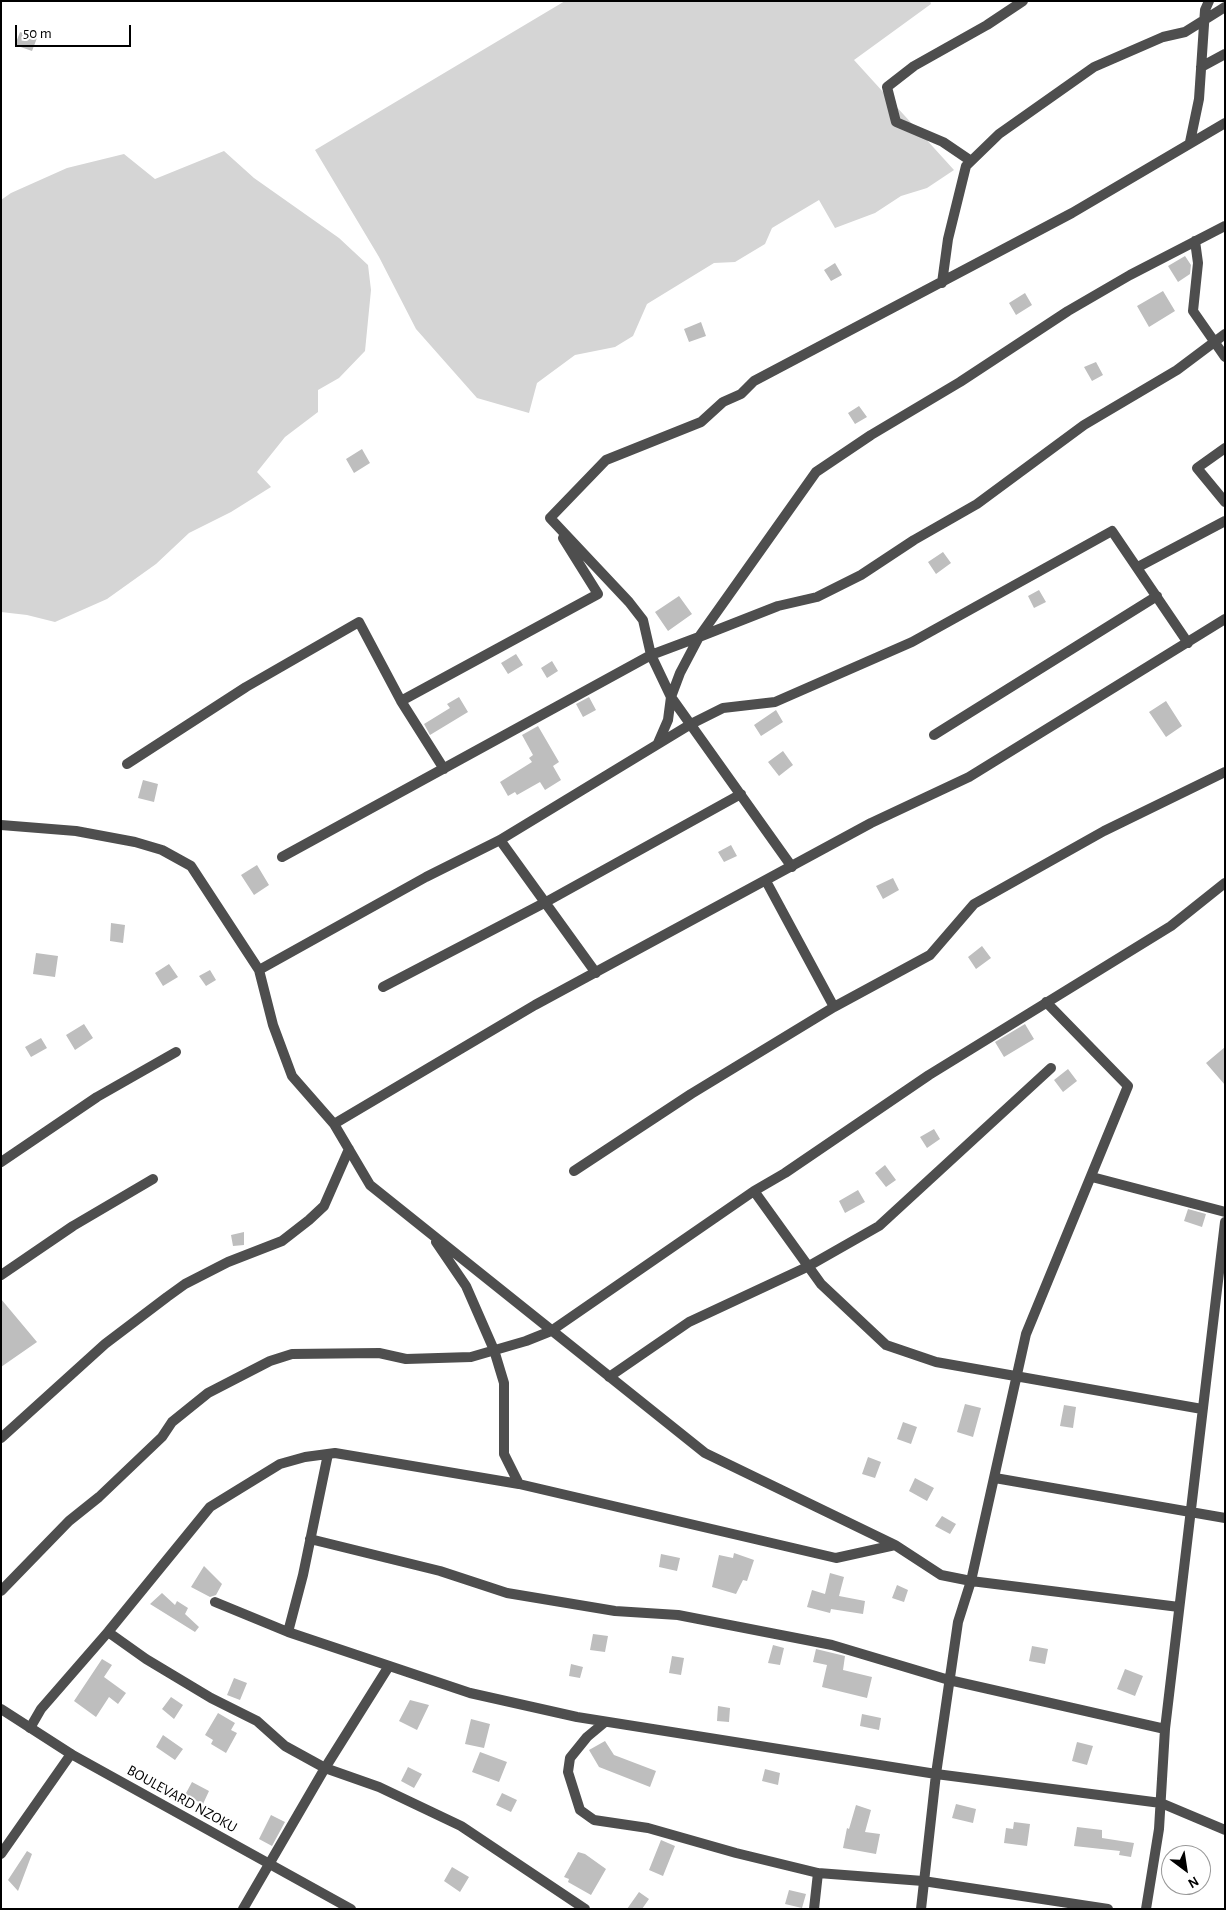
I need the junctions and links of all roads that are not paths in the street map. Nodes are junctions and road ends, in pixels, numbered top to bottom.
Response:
1 (1023, 1) edge
2 (1209, 1) edge
3 (1225, 7) edge
4 (1204, 18) junction
5 (1225, 54) edge
6 (1201, 67) junction
7 (1225, 123) edge
8 (1190, 142) junction
9 (971, 161) junction
10 (1225, 226) edge
11 (1195, 241) junction
12 (942, 283) junction
13 (1225, 334) edge
14 (1213, 342) junction
15 (1225, 358) edge
16 (1225, 448) edge
17 (1225, 502) edge
18 (550, 518) junction
19 (1225, 521) edge
20 (1138, 567) junction
21 (1157, 596) junction
22 (1225, 619) edge
23 (699, 637) junction
24 (1188, 643) junction
25 (650, 655) junction
26 (671, 697) junction
27 (401, 701) junction
28 (691, 724) junction
29 (934, 735) dead end
30 (658, 743) junction
31 (127, 764) dead end
32 (444, 769) junction
33 (1225, 772) edge
34 (741, 794) junction
35 (1, 824) edge
36 (500, 840) junction
37 (282, 857) dead end
38 (792, 868) junction
39 (766, 881) junction
40 (1225, 883) edge
41 (546, 902) junction
42 (259, 970) junction
43 (596, 973) junction
44 (383, 987) dead end
45 (1046, 1002) junction
46 (834, 1008) junction
47 (176, 1052) dead end
48 (1051, 1068) dead end
49 (334, 1124) junction
50 (349, 1149) junction
51 (1, 1162) edge
52 (574, 1171) dead end
53 (1092, 1177) junction
54 (153, 1179) dead end
55 (754, 1191) junction
56 (1225, 1212) edge
57 (1225, 1222) edge
58 (430, 1233) junction
59 (807, 1267) junction
60 (1, 1275) edge
61 (551, 1331) junction
62 (494, 1350) junction
63 (1017, 1376) junction
64 (609, 1377) junction
65 (1202, 1409) junction
66 (1, 1438) edge
67 (328, 1454) junction
68 (995, 1478) junction
69 (519, 1484) junction
70 (1189, 1513) junction
71 (1225, 1518) edge
72 (310, 1539) junction
73 (894, 1545) junction
74 (971, 1581) junction
75 (1, 1591) edge
76 (215, 1602) dead end
77 (1178, 1607) junction
78 (108, 1632) junction
79 (288, 1632) junction
80 (389, 1666) junction
81 (949, 1680) junction
82 (1, 1709) edge
83 (605, 1722) junction
84 (30, 1728) junction
85 (1165, 1728) junction
86 (71, 1754) junction
87 (325, 1768) junction
88 (936, 1774) junction
89 (1161, 1803) junction
90 (1225, 1830) edge
91 (1, 1854) edge
92 (269, 1865) junction
93 (818, 1873) junction
94 (923, 1881) junction
95 (243, 1909) edge
96 (351, 1909) edge
97 (585, 1909) edge
98 (814, 1909) edge
99 (921, 1909) edge
100 (1108, 1909) edge
101 (1146, 1909) edge

1 - 9 street
2 - 4 street
3 - 4 street
4 - 6 street
4 - 9 street
5 - 6 street
6 - 8 street
7 - 8 street
8 - 12 street
9 - 12 street
10 - 11 street
11 - 14 street
11 - 23 street
12 - 18 street
13 - 14 street
14 - 15 street
14 - 23 street
16 - 17 street
18 - 25 street
18 - 27 street
19 - 20 street
20 - 21 street
20 - 28 street
21 - 24 street
21 - 29 street
22 - 24 street
23 - 25 street
23 - 26 street
24 - 38 street
25 - 26 street
25 - 32 street
26 - 28 street
26 - 30 street
27 - 31 street
27 - 32 street
28 - 30 street
28 - 34 street
30 - 36 street
32 - 37 street
33 - 46 street
34 - 38 street
34 - 41 street
35 - 42 street
36 - 41 street
36 - 42 street
38 - 39 street
39 - 43 street
39 - 46 street
40 - 45 street
41 - 43 street
41 - 44 street
42 - 49 street
43 - 49 street
45 - 53 street
45 - 55 street
46 - 52 street
47 - 51 street
48 - 59 street
49 - 50 street
50 - 58 street
50 - 66 street
53 - 56 street
53 - 63 street
54 - 60 street
55 - 59 street
55 - 61 street
57 - 65 street
58 - 61 street
58 - 62 street
59 - 63 street
59 - 64 street
61 - 62 street
61 - 64 street
62 - 69 street
62 - 75 street
63 - 65 street
63 - 68 street
64 - 73 street
65 - 70 street
67 - 69 street
67 - 72 street
67 - 78 street
68 - 70 street
68 - 74 street
69 - 73 street
70 - 71 street
70 - 77 street
72 - 79 street
72 - 81 street
73 - 74 street
74 - 77 street
74 - 81 street
76 - 79 street
77 - 85 street
78 - 84 street
78 - 87 street
79 - 80 street
80 - 83 street
80 - 87 street
81 - 85 street
81 - 88 street
82 - 84 street, BOULEVARD NZOKU
83 - 88 street
83 - 93 street
84 - 86 street, BOULEVARD NZOKU
85 - 89 street
86 - 91 street
86 - 92 street, BOULEVARD NZOKU
87 - 92 street
87 - 97 street
88 - 89 street
88 - 94 street
89 - 90 street
89 - 101 street
92 - 95 street
92 - 96 street, BOULEVARD NZOKU
93 - 94 street
93 - 98 street
94 - 99 street
94 - 100 street

